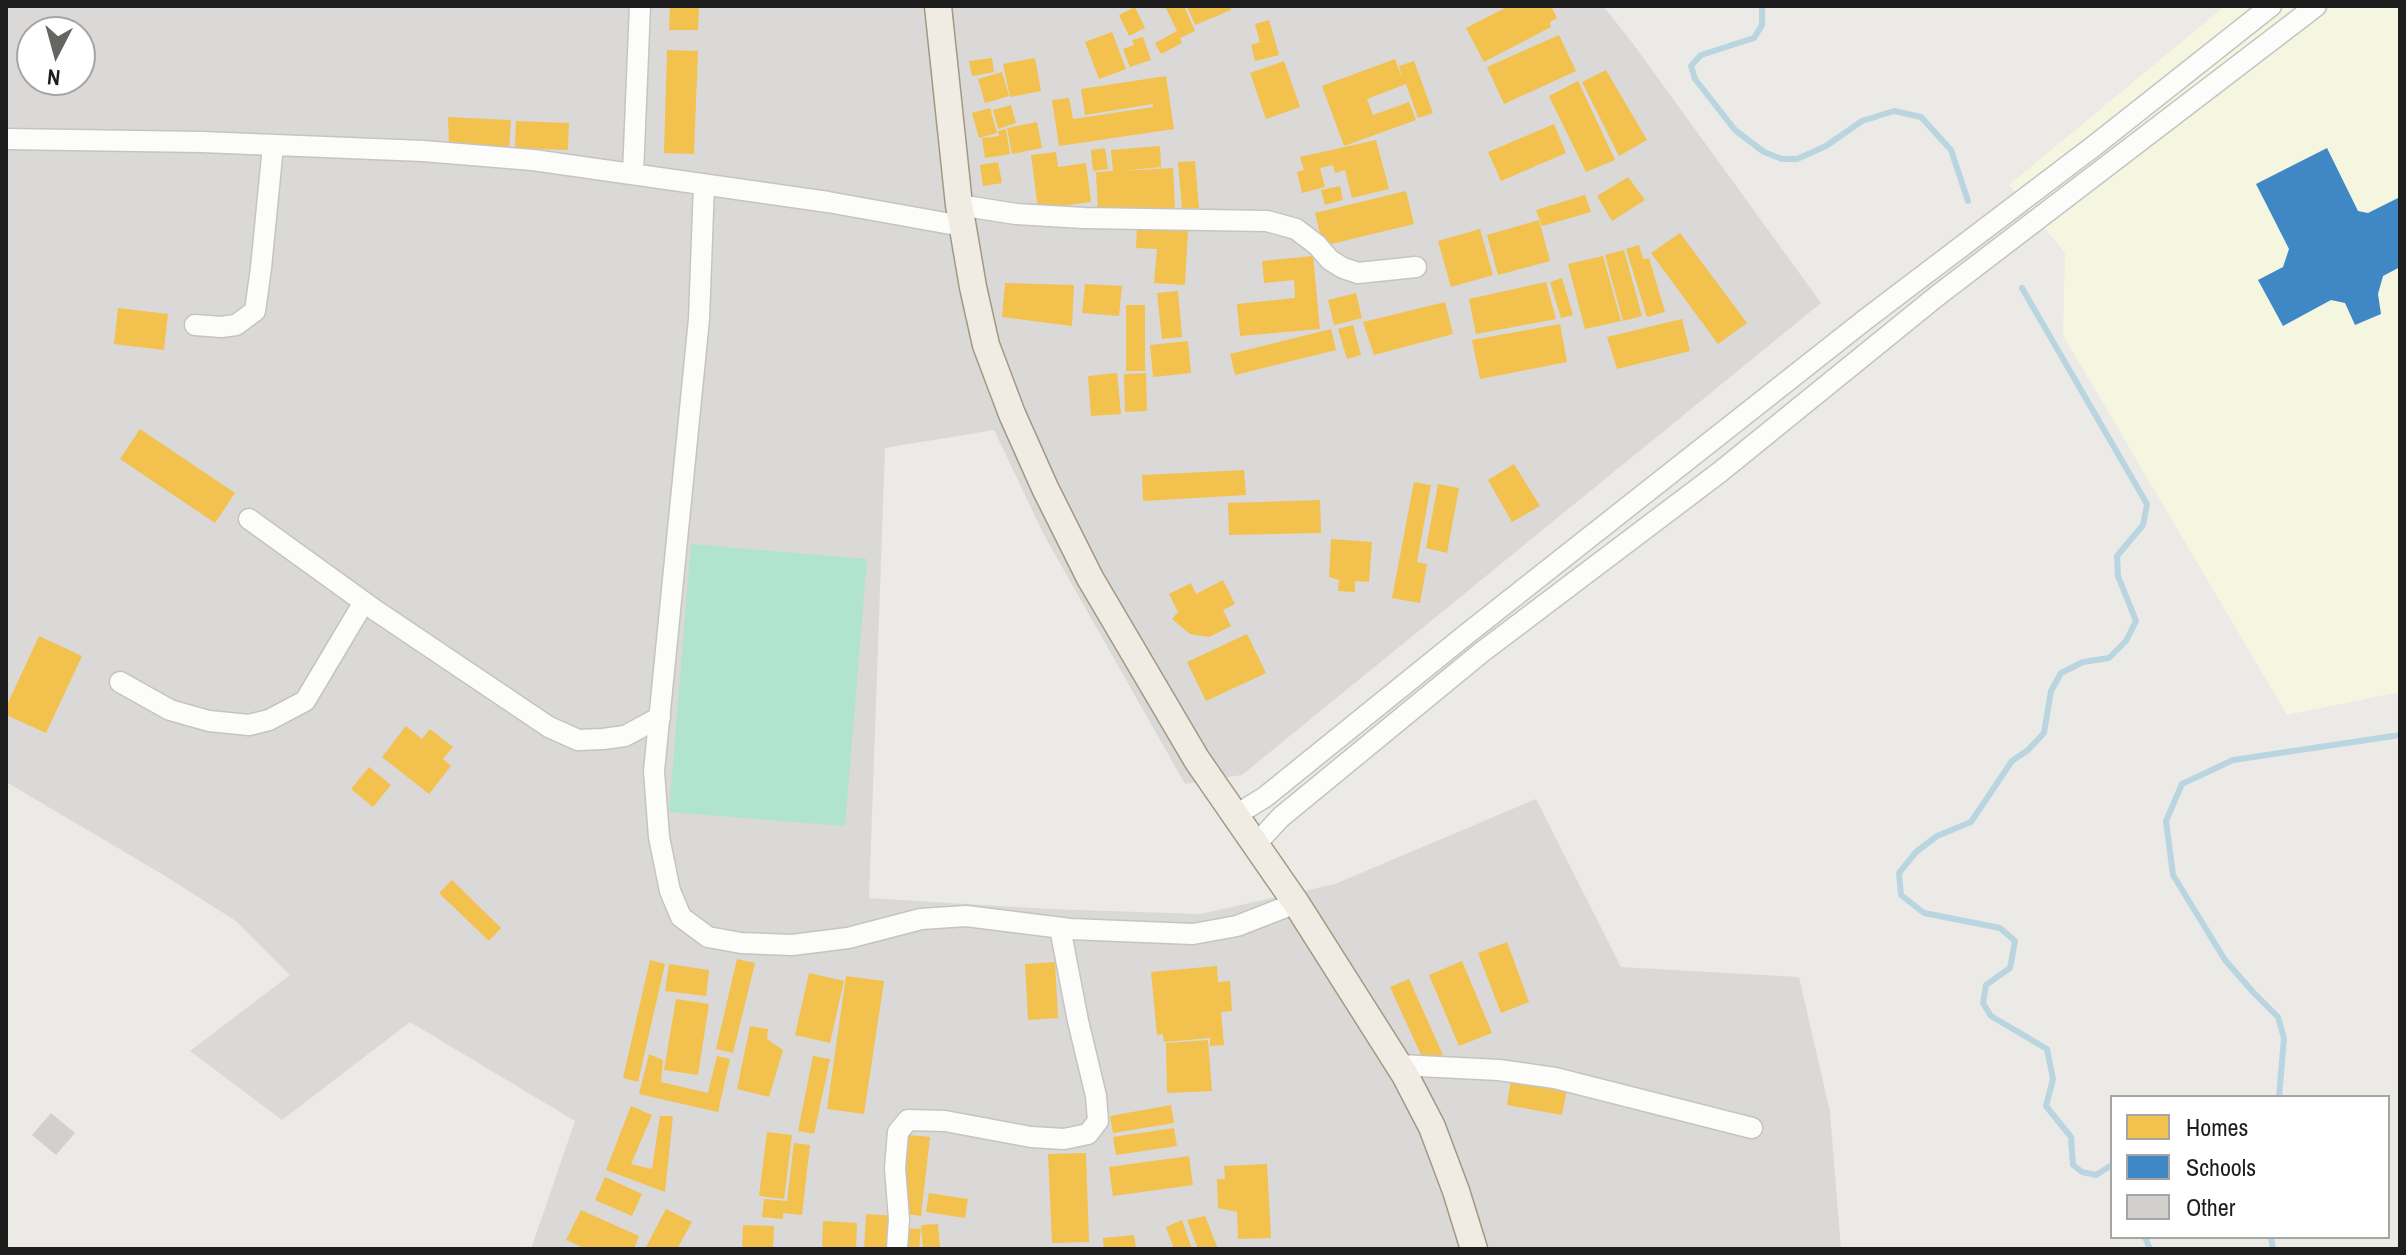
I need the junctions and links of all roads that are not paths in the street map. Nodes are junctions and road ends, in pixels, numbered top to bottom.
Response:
1 (640, 6) edge
2 (938, 6) edge
3 (2271, 6) edge
4 (2316, 6) edge
5 (6, 139) edge
6 (273, 146) junction
7 (633, 174) junction
8 (704, 184) junction
9 (960, 216) junction
10 (1416, 267) dead end
11 (195, 325) dead end
12 (249, 519) dead end
13 (364, 602) junction
14 (120, 682) dead end
15 (660, 717) junction
16 (1236, 815) junction
17 (1256, 844) junction
18 (1296, 903) junction
19 (1060, 928) junction
20 (1399, 1065) junction
21 (1752, 1128) dead end
22 (897, 1249) edge
23 (1474, 1249) edge

1 - 7 street
2 - 9 main road
3 - 16 street
4 - 17 street
5 - 6 street
6 - 7 street
6 - 11 street
7 - 8 street
8 - 9 street
8 - 15 street
9 - 10 street
9 - 16 main road
12 - 13 street
13 - 14 street
13 - 15 street
15 - 19 street
16 - 17 main road
17 - 18 main road
18 - 19 street
18 - 20 main road
19 - 22 street
20 - 21 street
20 - 23 main road

